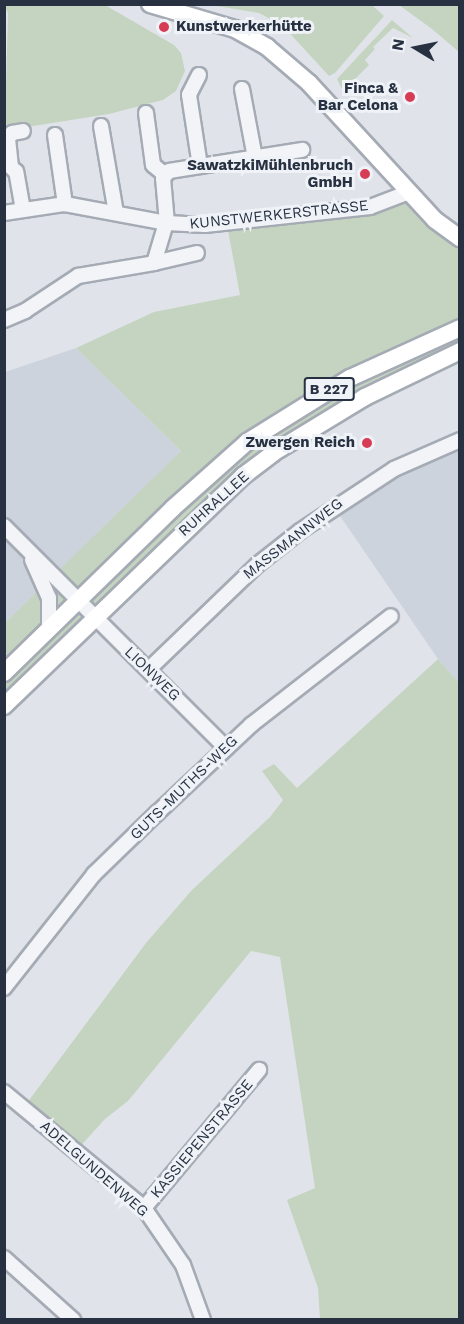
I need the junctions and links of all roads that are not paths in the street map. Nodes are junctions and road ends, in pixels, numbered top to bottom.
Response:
1 (150, 4) edge
2 (199, 75) dead end
3 (242, 89) dead end
4 (146, 113) dead end
5 (102, 126) dead end
6 (23, 131) dead end
7 (55, 135) dead end
8 (302, 150) dead end
9 (255, 158) junction
10 (200, 166) junction
11 (164, 174) junction
12 (409, 192) junction
13 (65, 204) junction
14 (23, 210) junction
15 (4, 213) edge
16 (116, 213) junction
17 (166, 223) junction
18 (459, 225) edge
19 (459, 238) edge
20 (197, 253) dead end
21 (154, 263) junction
22 (4, 320) edge
23 (459, 328) edge
24 (459, 351) edge
25 (459, 440) edge
26 (4, 526) edge
27 (29, 553) junction
28 (79, 600) junction
29 (391, 616) dead end
30 (94, 617) junction
31 (49, 629) junction
32 (149, 669) junction
33 (4, 673) edge
34 (4, 706) edge
35 (226, 748) junction
36 (4, 988) edge
37 (259, 1070) dead end
38 (4, 1092) edge
39 (144, 1208) junction
40 (4, 1258) edge
41 (73, 1320) edge
42 (203, 1320) edge

1 - 12 main road
2 - 10 street
3 - 9 street
4 - 11 street
5 - 16 street
6 - 14 street
7 - 13 street
8 - 9 street
9 - 10 street
10 - 11 street
11 - 17 street
12 - 17 street, KUNSTWERKERSTRASSE
12 - 18 main road
12 - 19 main road
13 - 14 street, KUNSTWERKERSTRASSE
13 - 16 street, KUNSTWERKERSTRASSE
14 - 15 street, KUNSTWERKERSTRASSE
16 - 17 street, KUNSTWERKERSTRASSE
17 - 21 street
20 - 21 street
21 - 22 street
23 - 28 main road, RUHRALLEE / B 227
24 - 30 main road, RUHRALLEE / B 227
25 - 32 street, MASSMANNWEG
26 - 27 street
27 - 28 street
27 - 31 street
28 - 30 street, LIONWEG
28 - 31 main road, RUHRALLEE / B 227
29 - 35 street, GUTS-MUTHS-WEG
30 - 32 street, LIONWEG
30 - 34 main road, RUHRALLEE / B 227
31 - 33 main road, RUHRALLEE / B 227
32 - 35 street, LIONWEG
35 - 36 street, GUTS-MUTHS-WEG
37 - 39 street, KASSIEPENSTRASSE
38 - 39 street, ADELGUNDENWEG
39 - 42 street, ADELGUNDENWEG
40 - 41 street

